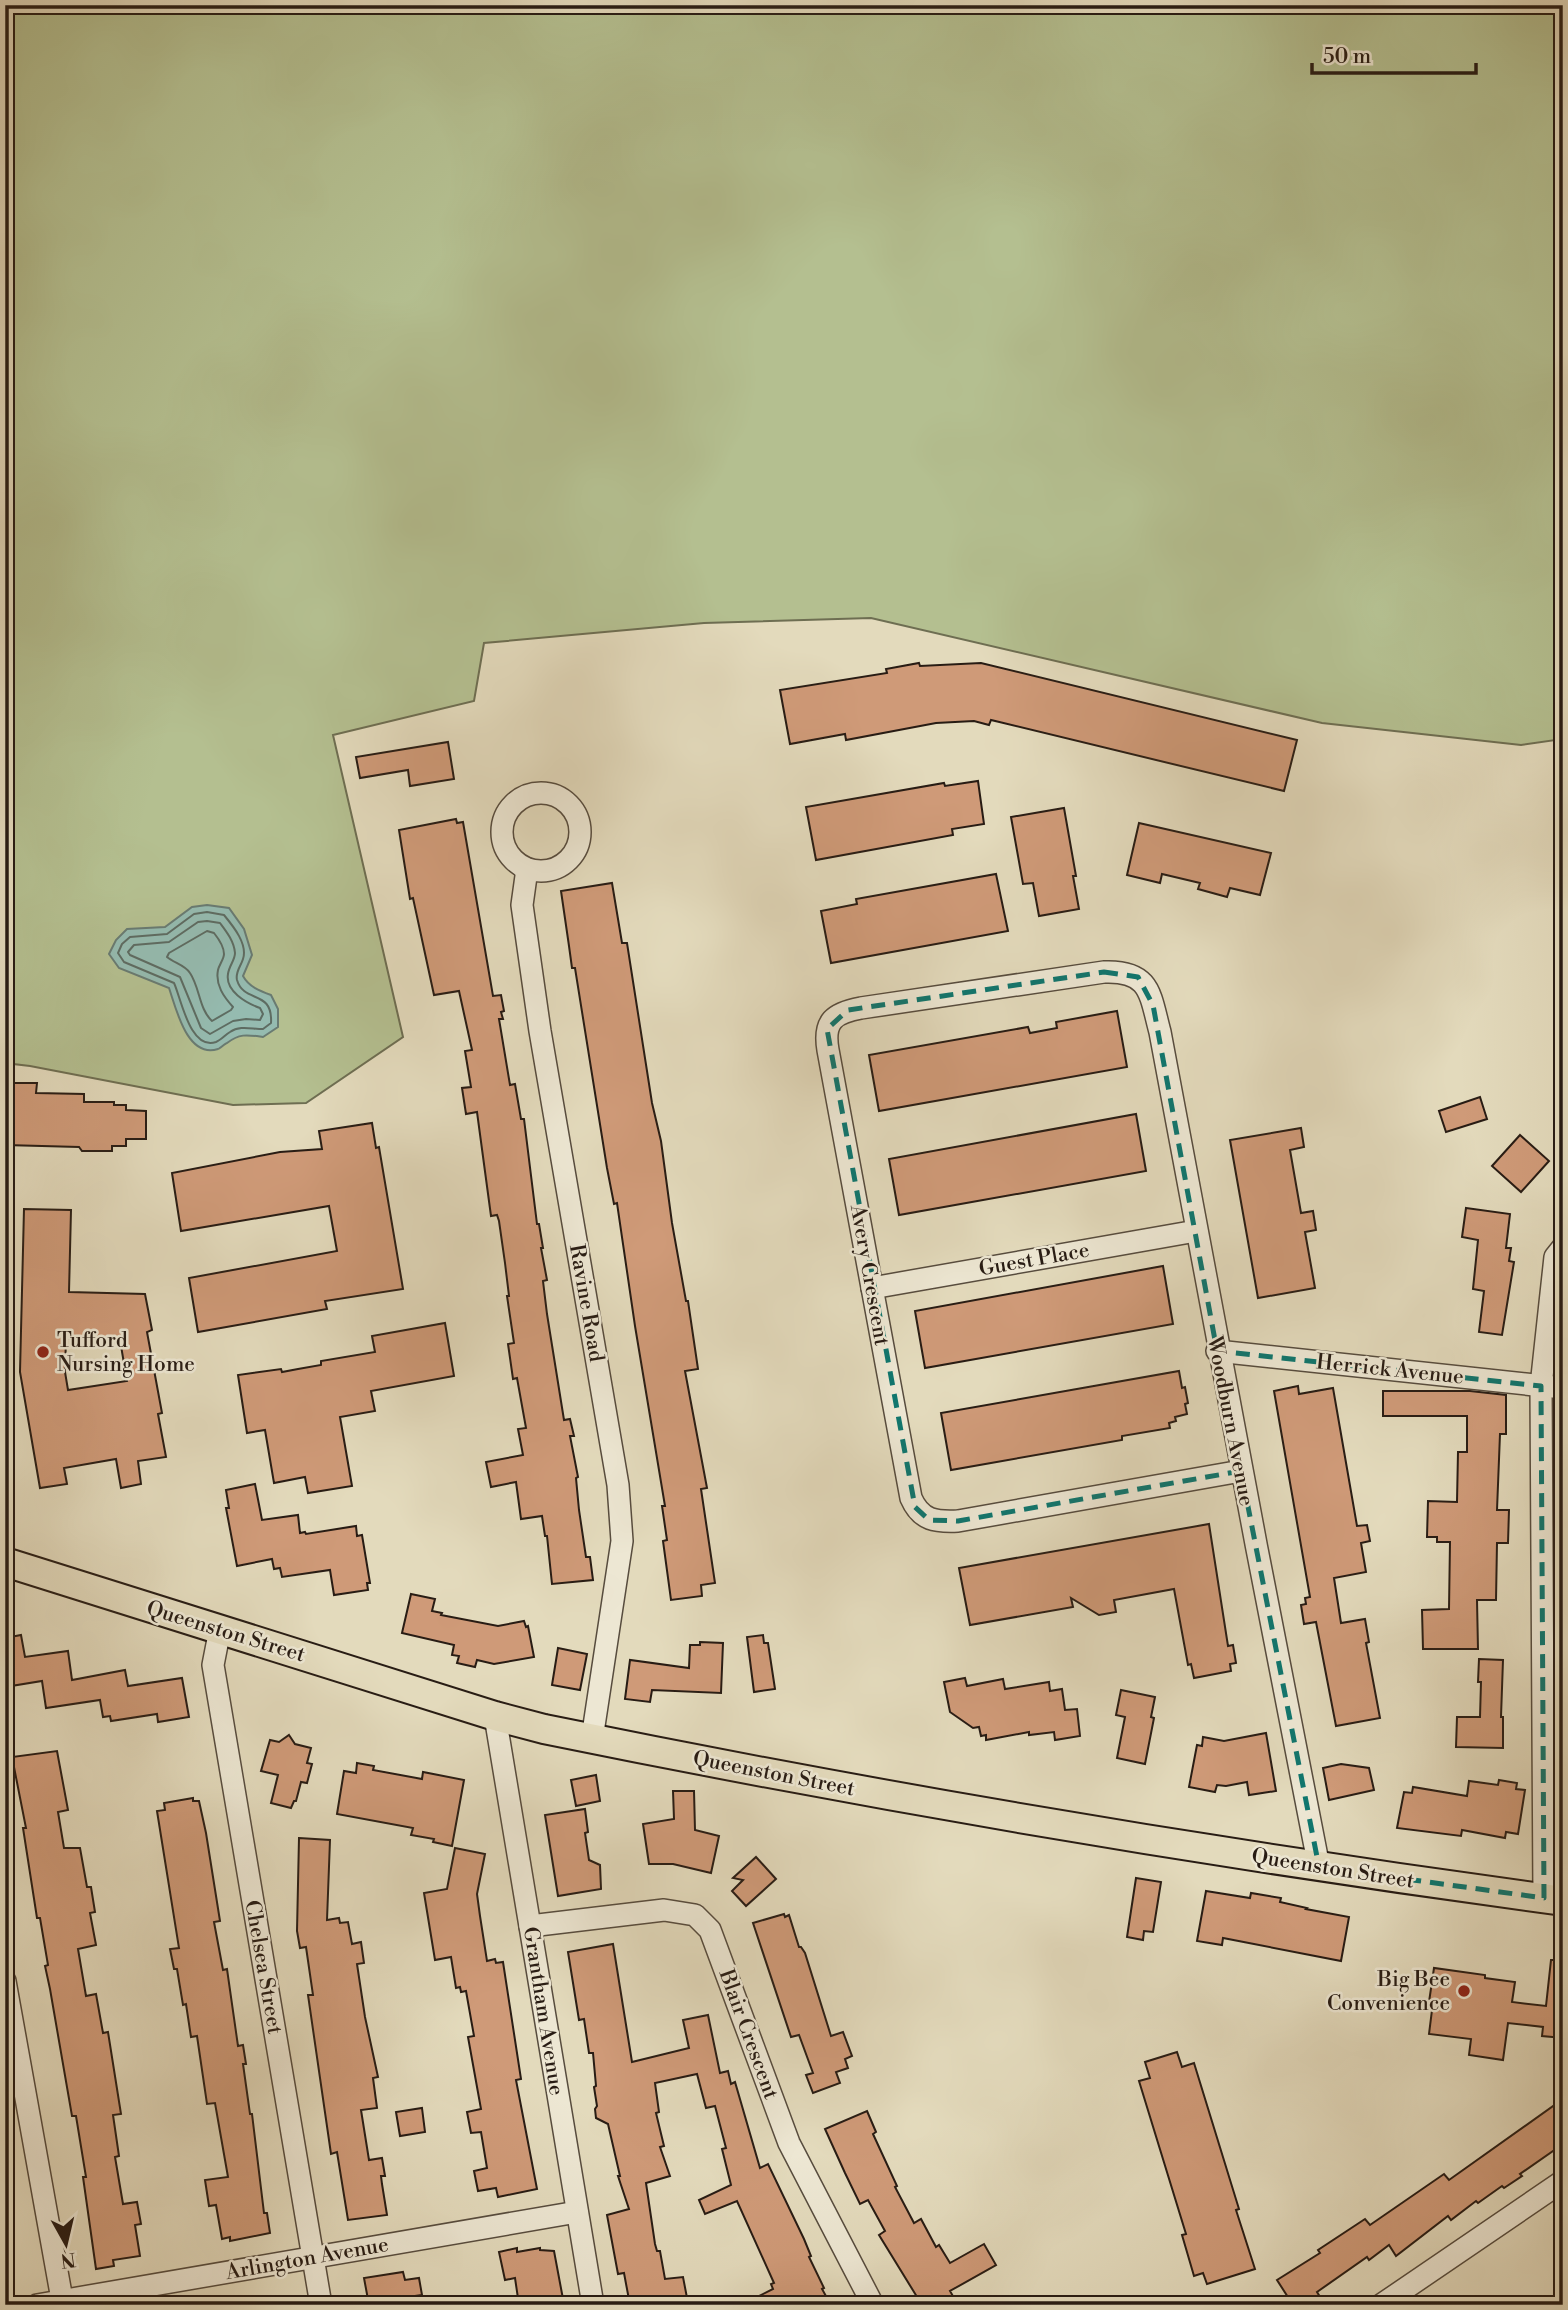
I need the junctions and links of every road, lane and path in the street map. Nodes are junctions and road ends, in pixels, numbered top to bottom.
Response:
1 (527, 869) dead end
2 (1138, 977) joint
3 (1196, 1231) junction
4 (1563, 1247) edge
5 (872, 1288) junction
6 (1217, 1351) junction
7 (1541, 1385) junction
8 (1563, 1388) edge
9 (1241, 1471) junction
10 (5, 1562) edge
11 (219, 1629) junction
12 (495, 1716) junction
13 (593, 1739) junction
14 (1319, 1867) junction
15 (1553, 1899) edge
16 (530, 1926) junction
17 (5, 1981) edge
18 (1563, 2181) edge
19 (577, 2212) junction
20 (313, 2256) junction
21 (62, 2302) edge
22 (37, 2305) edge
23 (321, 2305) edge
24 (593, 2305) edge
25 (873, 2305) edge
26 (1381, 2305) edge

1 - 13 street, Ravine Road
2 - 3 street, Woodburn Avenue
2 - 5 street, Avery Crescent
3 - 5 street, Guest Place
3 - 6 street, Woodburn Avenue
4 - 7 street
5 - 9 street, Avery Crescent
6 - 7 street, Herrick Avenue
6 - 9 street, Woodburn Avenue
7 - 8 street, Herrick Avenue
7 - 15 street
9 - 14 street, Woodburn Avenue
10 - 11 main road, Queenston Street
11 - 12 main road, Queenston Street
11 - 20 street, Chelsea Street
12 - 13 main road, Queenston Street
12 - 16 street, Grantham Avenue
13 - 14 main road, Queenston Street
14 - 15 main road, Queenston Street
16 - 19 street, Grantham Avenue
16 - 25 street, Blair Crescent
17 - 21 street
18 - 26 street
19 - 20 street, Arlington Avenue
19 - 24 street, Grantham Avenue
20 - 21 street, Arlington Avenue
20 - 23 street, Chelsea Street
21 - 22 street, Arlington Avenue

